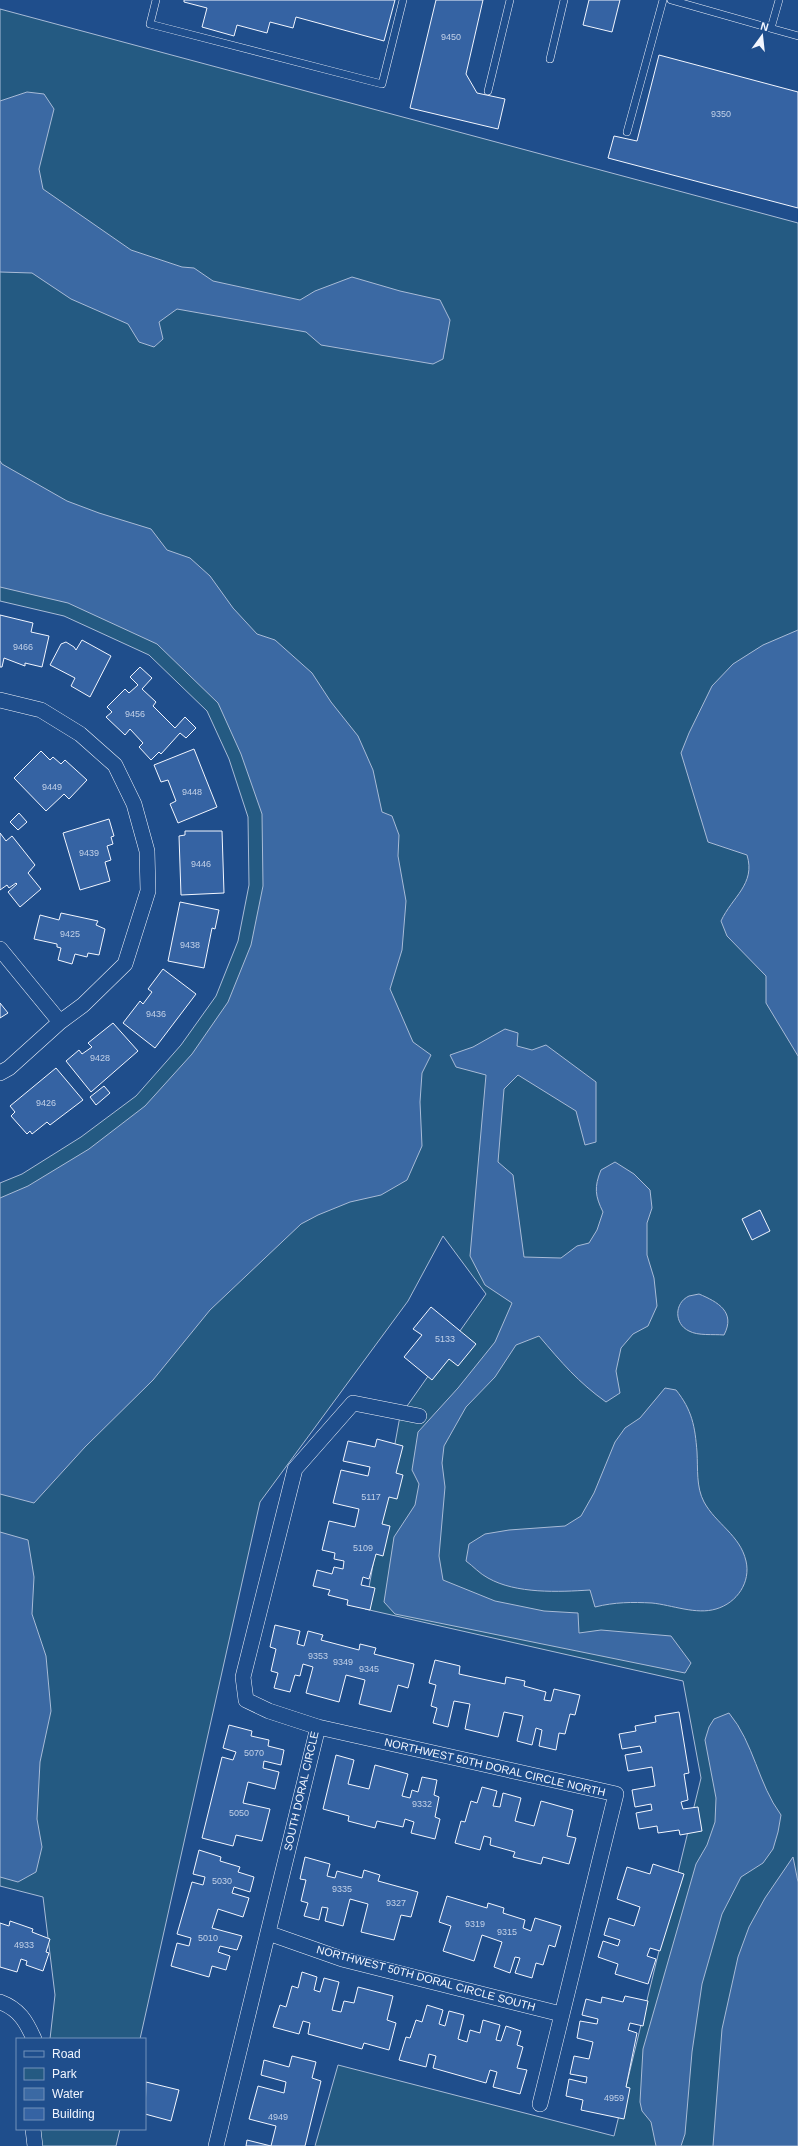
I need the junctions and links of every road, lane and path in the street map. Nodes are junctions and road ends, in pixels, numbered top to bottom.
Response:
1 (156, 0) edge
2 (403, 0) edge
3 (510, 0) edge
4 (564, 0) edge
5 (663, 0) edge
6 (671, 0) edge
7 (779, 0) edge
8 (771, 28) junction
9 (798, 36) edge
10 (550, 59) dead end
11 (488, 91) dead end
12 (627, 132) dead end
13 (0, 700) edge
14 (0, 949) edge
15 (60, 1022) junction
16 (0, 1073) edge
17 (418, 1416) dead end
18 (318, 1727) junction
19 (268, 1933) junction
20 (0, 2002) edge
21 (561, 2014) junction
22 (34, 2038) edge
23 (540, 2104) dead end
24 (34, 2130) edge
25 (35, 2146) edge
26 (216, 2146) edge

1 - 2 lane
3 - 11 lane
4 - 10 lane
5 - 12 lane
6 - 8 lane
7 - 8 lane
8 - 9 lane
13 - 15 street
14 - 15 street
15 - 16 street
17 - 18 street, SOUTH DORAL CIRCLE
18 - 19 street, SOUTH DORAL CIRCLE
18 - 21 street, NORTHWEST 50TH DORAL CIRCLE NORTH
19 - 21 street, NORTHWEST 50TH DORAL CIRCLE SOUTH
19 - 26 street, SOUTH DORAL CIRCLE
20 - 22 street
21 - 23 street
24 - 25 street

